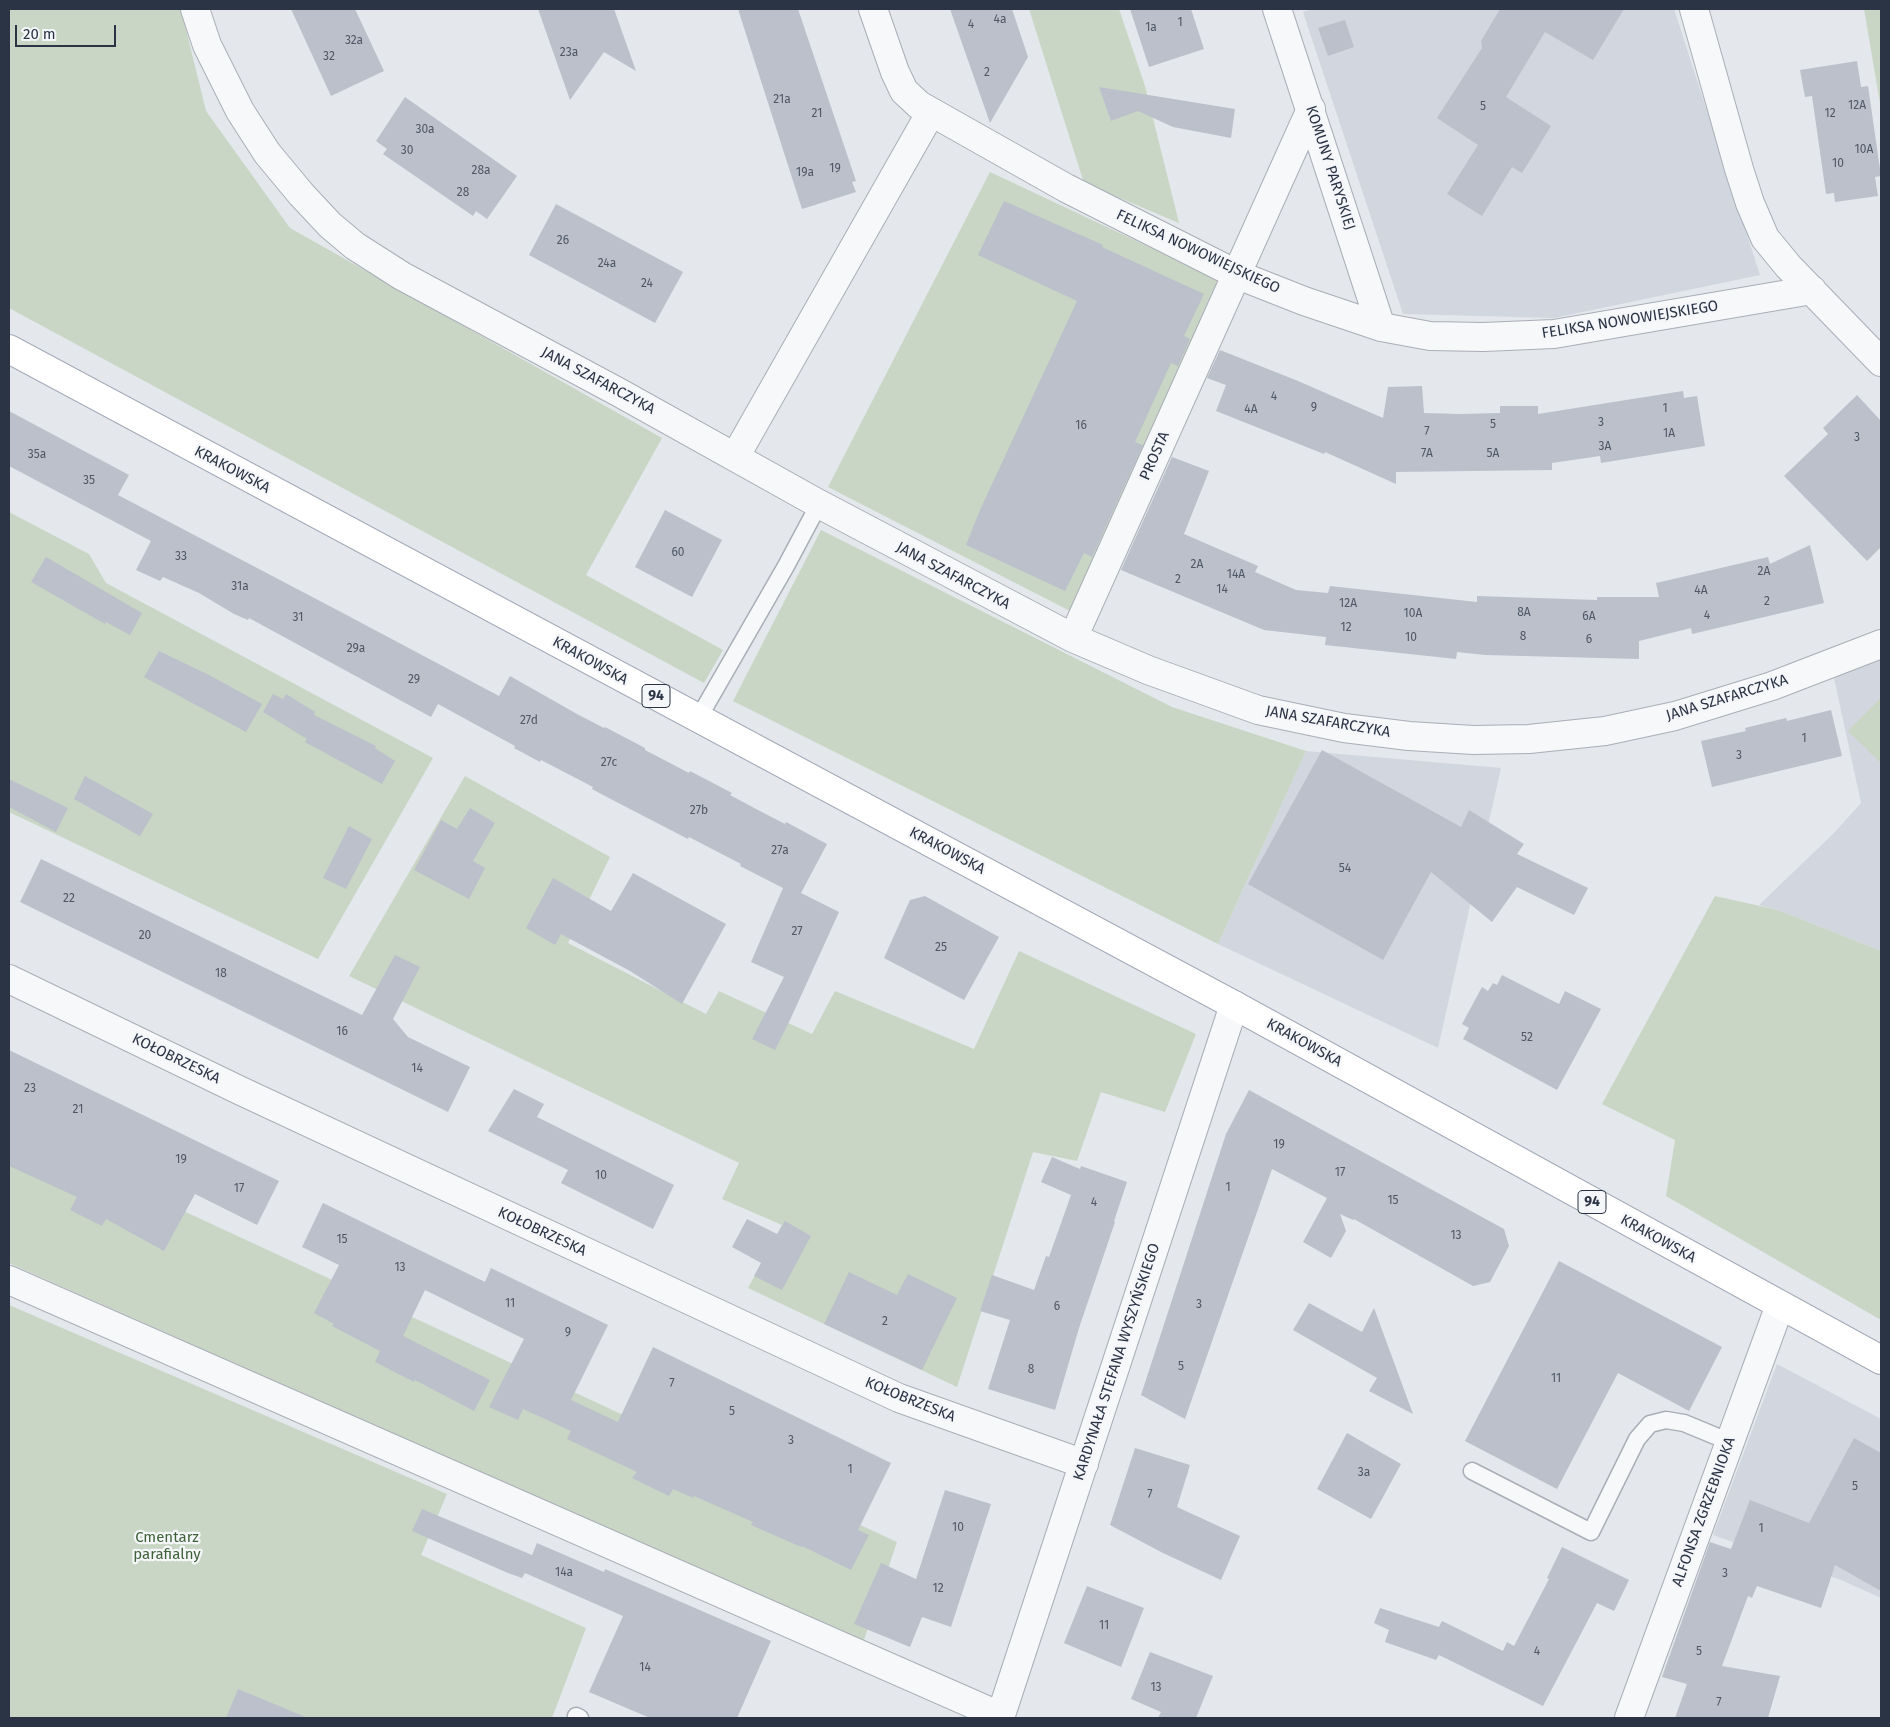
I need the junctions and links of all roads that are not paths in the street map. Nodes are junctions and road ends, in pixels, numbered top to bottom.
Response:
1 (194, 9) edge
2 (872, 9) edge
3 (1277, 9) edge
4 (1694, 9) edge
5 (1311, 109) junction
6 (931, 112) junction
7 (1238, 275) junction
8 (1812, 290) junction
9 (1381, 327) junction
10 (9, 350) edge
11 (1881, 362) edge
12 (735, 457) junction
13 (819, 504) junction
14 (1073, 638) junction
15 (1881, 644) edge
16 (698, 719) junction
17 (9, 979) edge
18 (1234, 1005) junction
19 (9, 1280) edge
20 (1780, 1305) junction
21 (1881, 1360) edge
22 (1730, 1442) junction
23 (1084, 1464) junction
24 (1472, 1471) dead end
25 (1000, 1717) edge
26 (1629, 1718) edge

1 - 12 street, JANA SZAFARCZYKA
2 - 6 street, FELIKSA NOWOWIEJSKIEGO
3 - 5 street, KOMUNY PARYSKIEJ
4 - 8 street
5 - 7 street, PROSTA
5 - 9 street, KOMUNY PARYSKIEJ
6 - 7 street, FELIKSA NOWOWIEJSKIEGO
6 - 12 street
7 - 9 street, FELIKSA NOWOWIEJSKIEGO
7 - 14 street, PROSTA
8 - 9 street, FELIKSA NOWOWIEJSKIEGO
8 - 11 street
10 - 16 main road, KRAKOWSKA / 94
12 - 13 street, JANA SZAFARCZYKA
13 - 14 street, JANA SZAFARCZYKA
13 - 16 lane
14 - 15 street, JANA SZAFARCZYKA
16 - 18 main road, KRAKOWSKA / 94
17 - 23 street, KOŁOBRZESKA
18 - 20 main road, KRAKOWSKA / 94
18 - 23 street, KARDYNAŁA STEFANA WYSZYŃSKIEGO
19 - 25 street
20 - 21 main road, KRAKOWSKA / 94
20 - 22 street, ALFONSA ZGRZEBNIOKA
22 - 24 lane
22 - 26 street, ALFONSA ZGRZEBNIOKA
23 - 25 street, KARDYNAŁA STEFANA WYSZYŃSKIEGO

